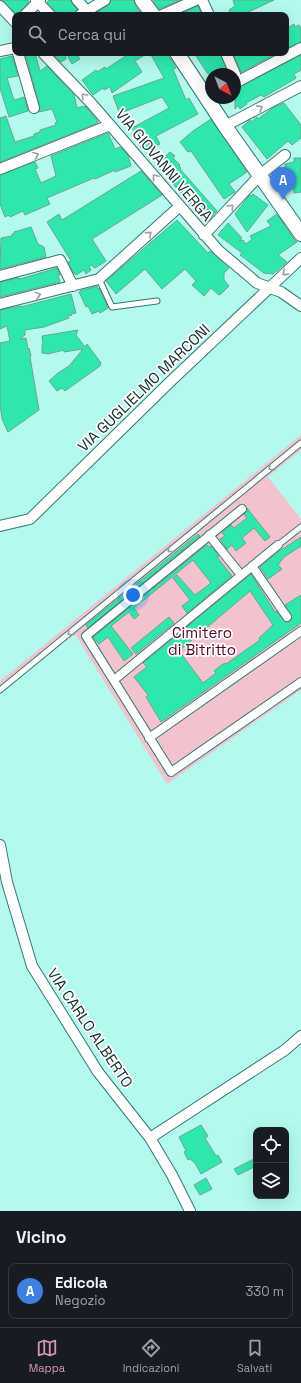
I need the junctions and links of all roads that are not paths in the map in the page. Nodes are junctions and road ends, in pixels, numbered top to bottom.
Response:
1 (77, 0) edge
2 (105, 0) edge
3 (142, 0) edge
4 (196, 0) edge
5 (202, 0) edge
6 (38, 1) edge
7 (0, 6) edge
8 (28, 12) edge
9 (47, 12) edge
10 (83, 12) edge
11 (85, 12) edge
12 (151, 12) edge
13 (169, 12) edge
14 (208, 12) edge
15 (12, 19) edge
16 (301, 48) edge
17 (12, 49) edge
18 (0, 51) edge
19 (289, 54) edge
20 (19, 56) edge
21 (47, 56) edge
22 (179, 56) edge
23 (227, 56) edge
24 (284, 56) edge
25 (232, 68) edge
26 (241, 76) edge
27 (301, 86) edge
28 (205, 92) edge
29 (213, 104) edge
30 (34, 108) dead end
31 (110, 125) junction
32 (225, 126) junction
33 (285, 156) dead end
34 (0, 169) edge
35 (260, 175) junction
36 (180, 206) junction
37 (301, 234) edge
38 (204, 235) junction
39 (301, 258) edge
40 (0, 276) edge
41 (99, 279) junction
42 (73, 286) junction
43 (268, 288) junction
44 (157, 301) dead end
45 (0, 304) edge
46 (301, 306) edge
47 (301, 443) edge
48 (242, 509) dead end
49 (0, 526) edge
50 (301, 528) edge
51 (209, 535) junction
52 (278, 545) joint
53 (252, 566) junction
54 (241, 575) junction
55 (287, 618) dead end
56 (301, 631) edge
57 (114, 680) junction
58 (301, 682) edge
59 (0, 690) edge
60 (149, 738) junction
61 (0, 845) edge
62 (301, 1036) edge
63 (150, 1138) junction
64 (190, 1211) edge

1 - 10 street
2 - 11 street
3 - 12 main road
4 - 13 street
5 - 14 street
6 - 8 street
6 - 9 street
7 - 15 street
16 - 19 street
17 - 18 street
20 - 30 street
31 -> 21 street, VIA GIOVANNI VERGA
22 - 28 main road
23 - 25 street
24 - 26 street
32 -> 27 street
29 - 32 main road
34 -> 31 street
36 -> 31 street, VIA GIOVANNI VERGA
32 - 35 main road
33 - 35 street
35 - 37 main road
38 -> 35 street
36 - 38 street, VIA GIOVANNI VERGA
41 -> 36 street
38 - 43 street, VIA GIOVANNI VERGA
39 -> 43 street, VIA GUGLIELMO MARCONI
40 - 42 street
41 - 42 street
41 - 44 lane
45 -> 42 street
43 - 46 street, VIA GIOVANNI VERGA
43 - 49 street, VIA GUGLIELMO MARCONI
47 -> 59 lane
48 - 51 street
50 - 52 lane
51 - 54 street
51 - 57 street
52 - 53 street
53 - 54 street
53 - 55 street
54 - 57 street
56 - 60 street
57 - 60 street
58 - 60 street
61 - 63 street, VIA CARLO ALBERTO
62 - 63 street
63 - 64 street, VIA CARLO ALBERTO

